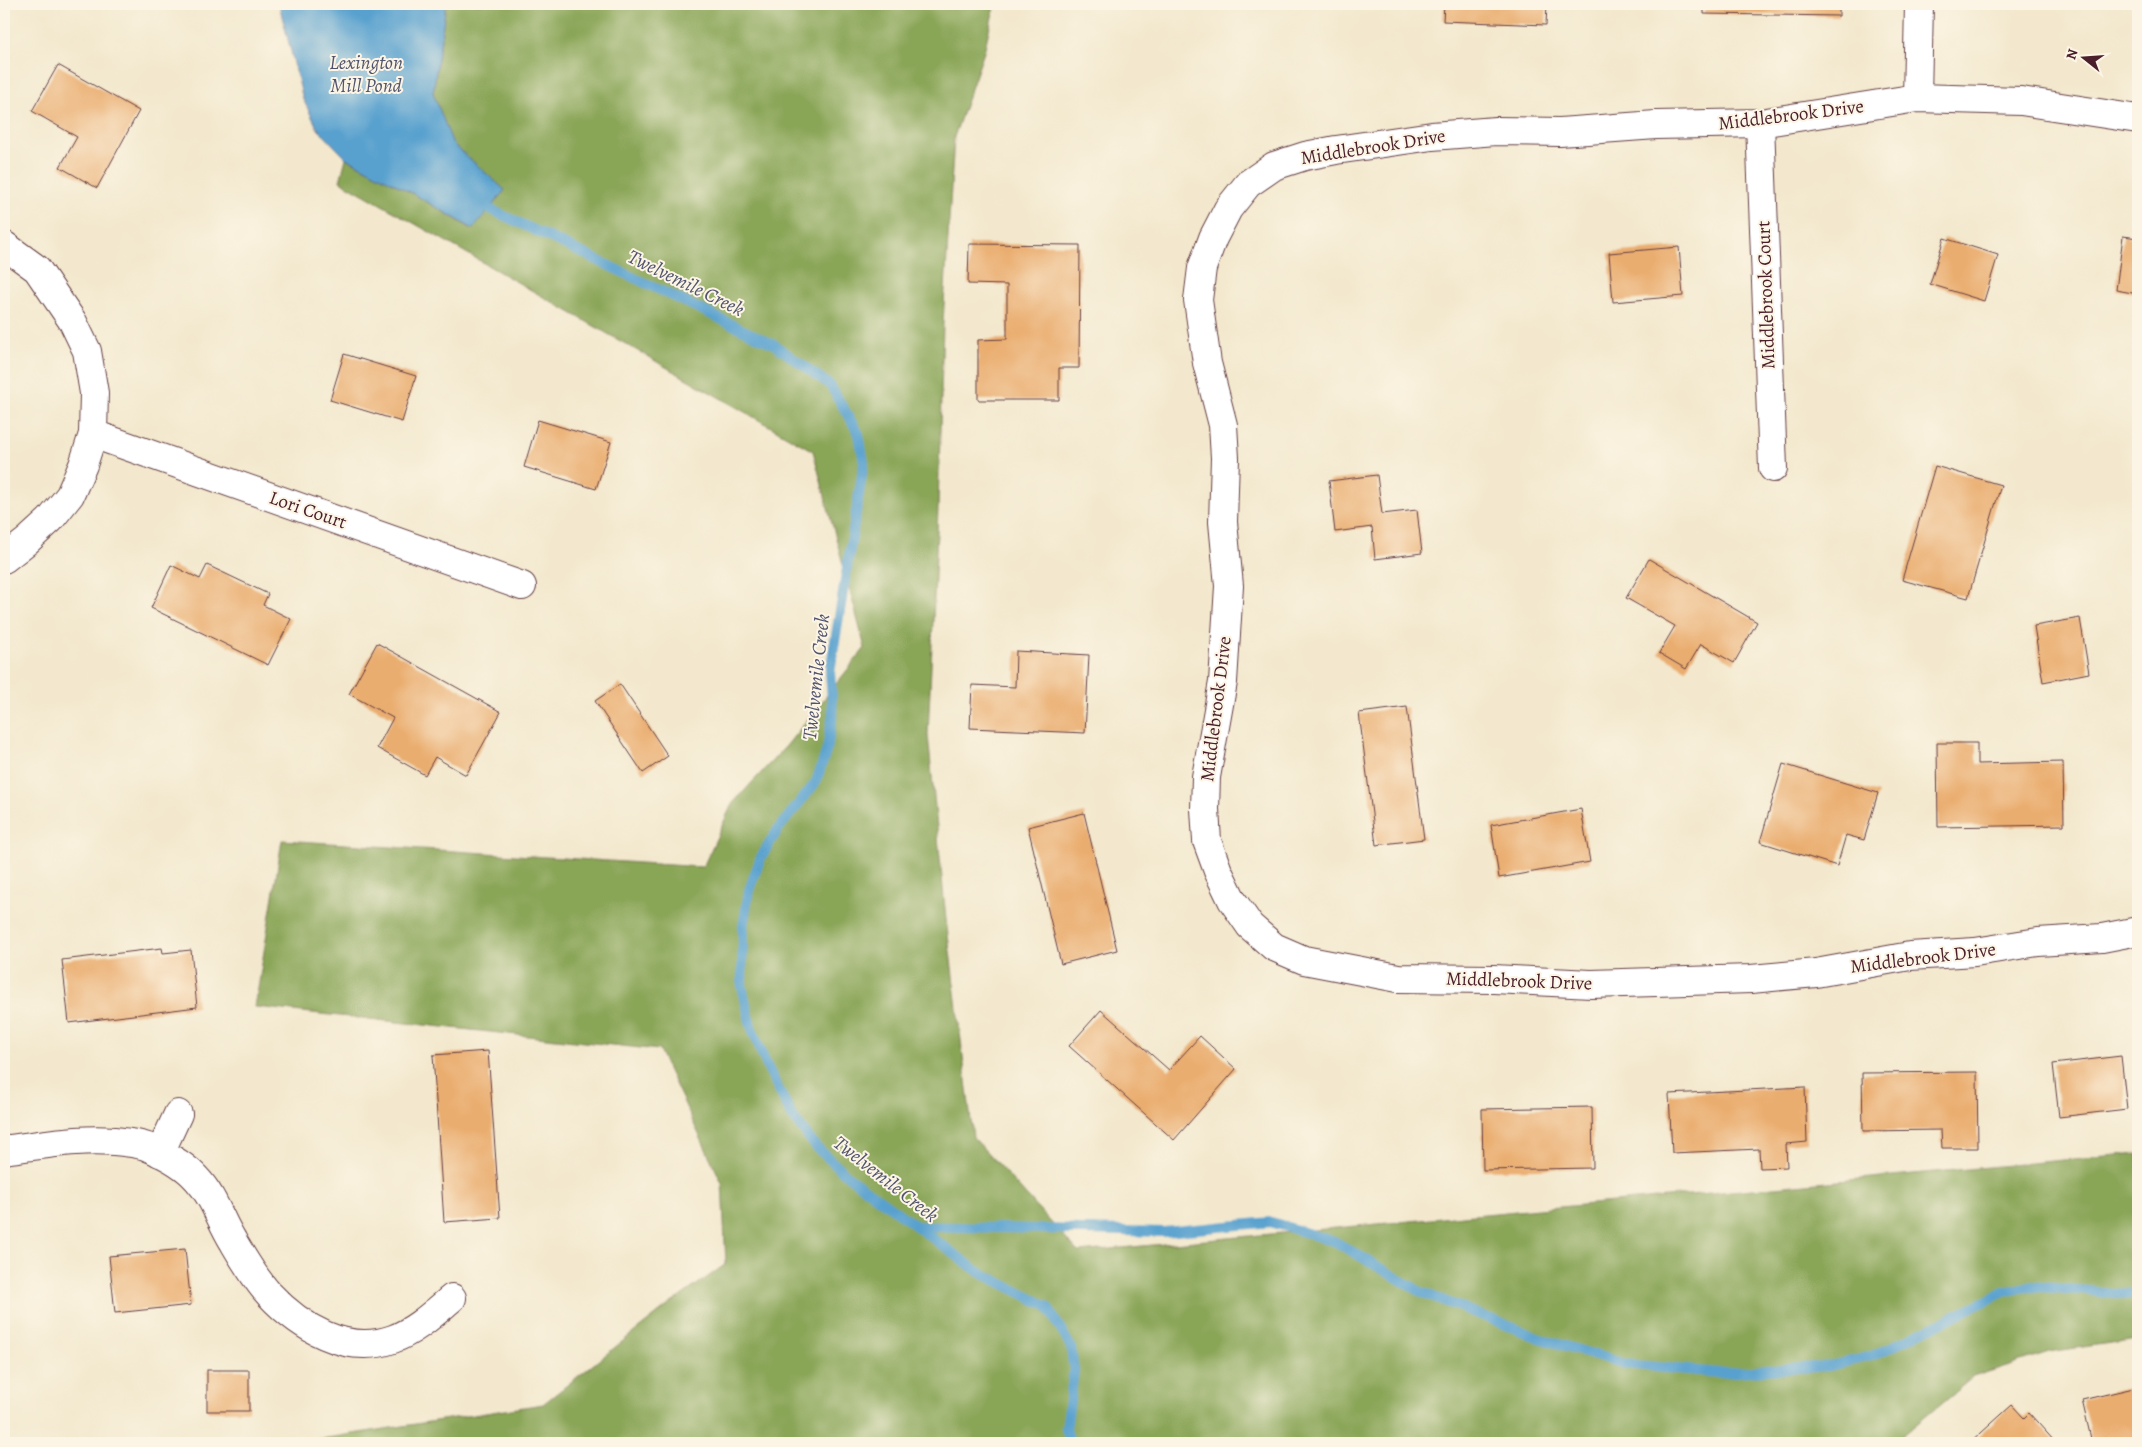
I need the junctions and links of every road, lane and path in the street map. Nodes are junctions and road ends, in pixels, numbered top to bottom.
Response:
1 (1919, 4) edge
2 (1917, 98) junction
3 (2138, 119) edge
4 (1760, 123) junction
5 (4, 244) edge
6 (93, 434) junction
7 (1772, 468) dead end
8 (4, 559) edge
9 (522, 586) dead end
10 (2138, 931) edge
11 (178, 1114) dead end
12 (4, 1150) edge
13 (160, 1152) junction
14 (452, 1298) dead end

1 - 2 street
2 - 3 street, Middlebrook Drive
2 - 4 street, Middlebrook Drive
4 - 7 street, Middlebrook Court
4 - 10 street, Middlebrook Drive
5 - 6 street
6 - 8 street
6 - 9 street, Lori Court
11 - 13 street
12 - 13 street
13 - 14 street

